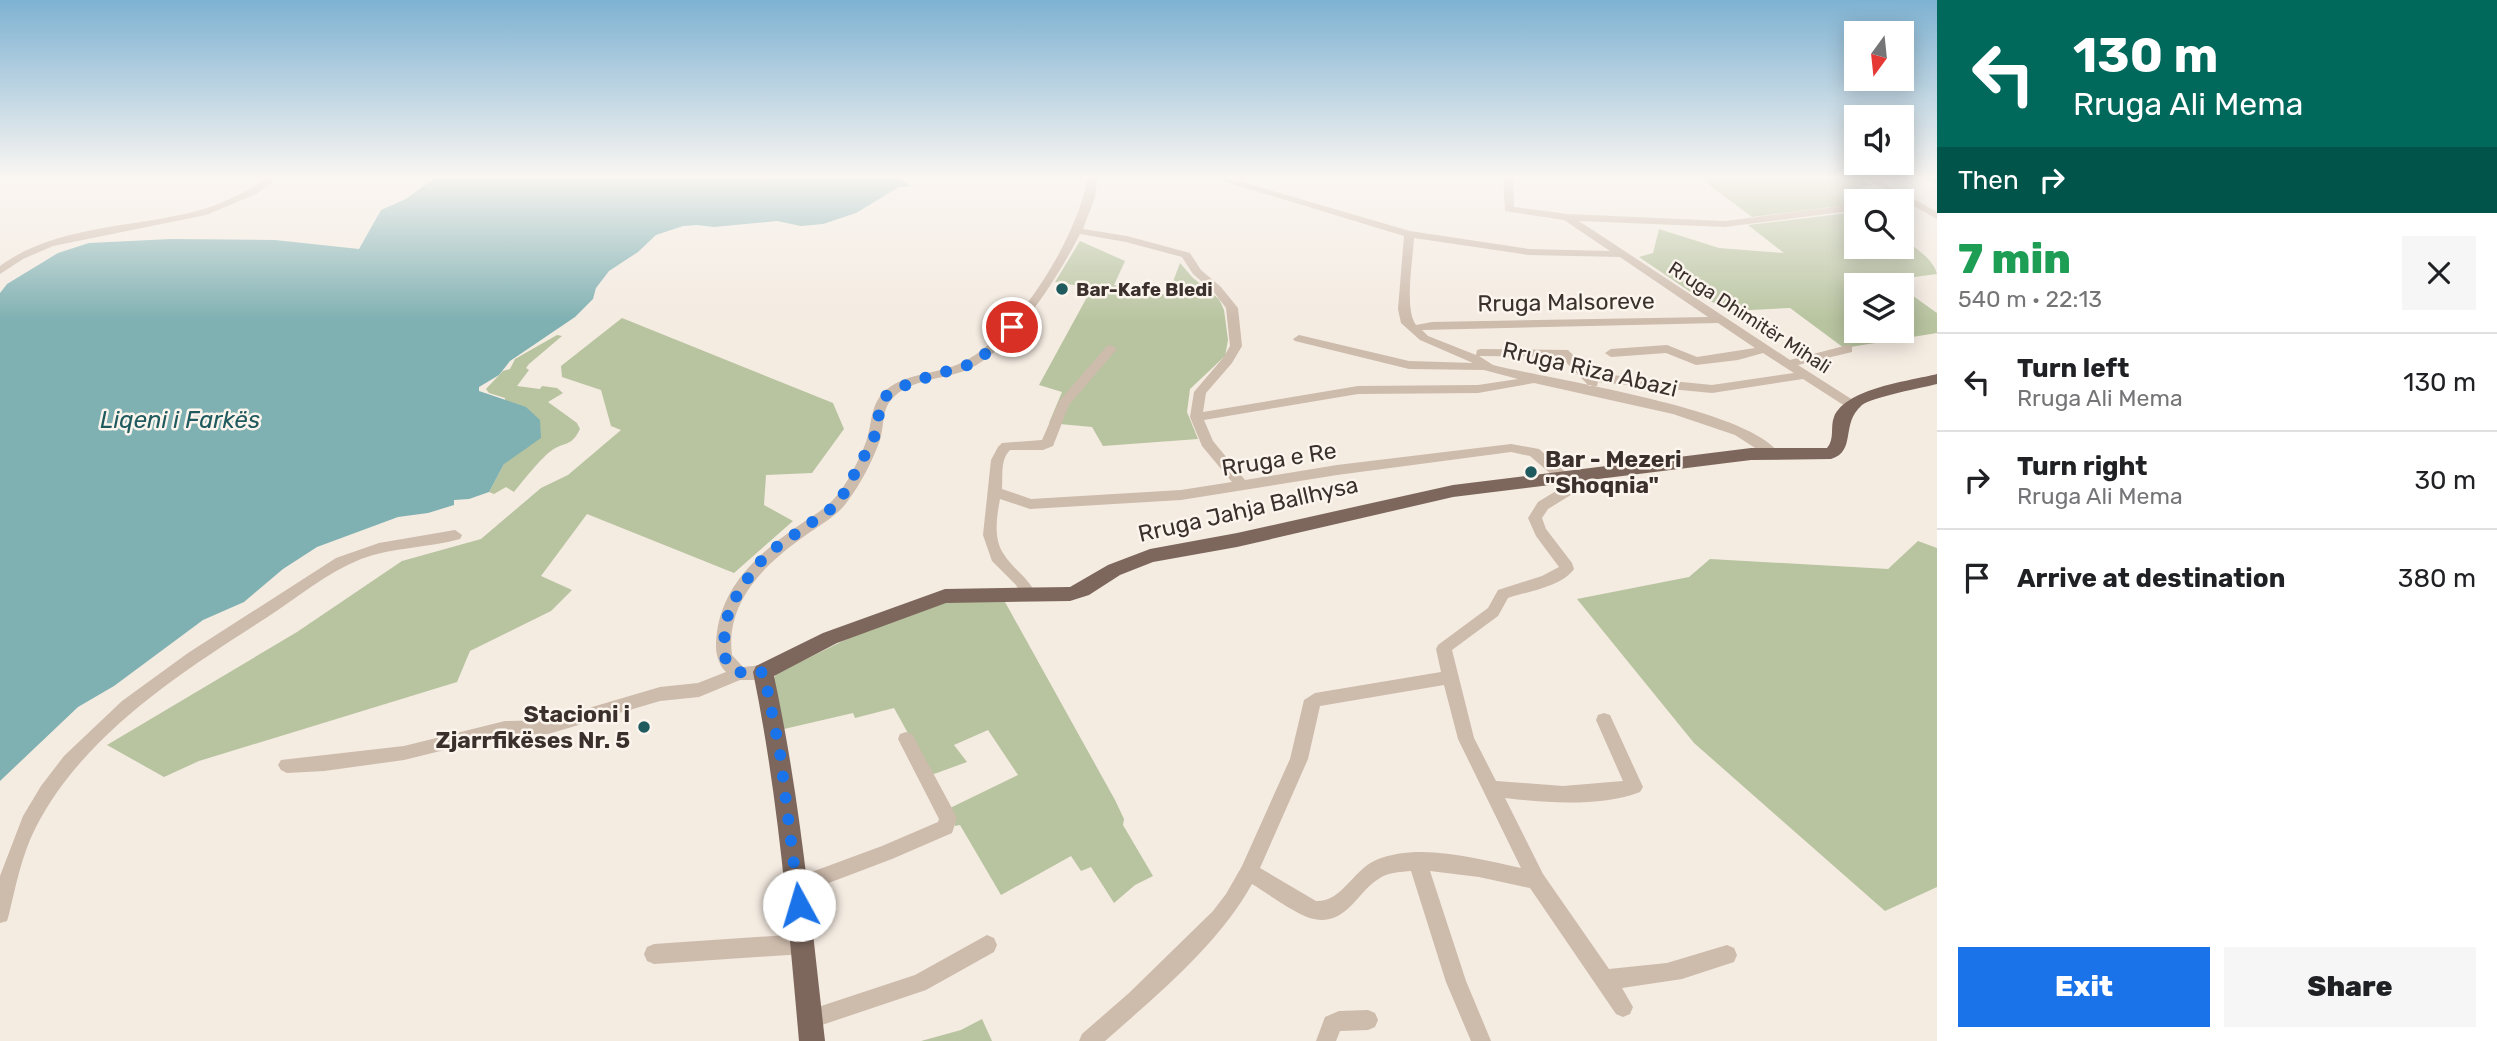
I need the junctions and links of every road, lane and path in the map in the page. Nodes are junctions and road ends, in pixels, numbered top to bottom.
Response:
1 (148, 224) edge
2 (1080, 224) edge
3 (1374, 224) edge
4 (1578, 224) edge
5 (1078, 231) junction
6 (1409, 234) junction
7 (1622, 254) junction
8 (0, 271) edge
9 (1720, 320) junction
10 (1412, 329) junction
11 (1299, 339) dead end
12 (1111, 349) dead end
13 (1765, 349) junction
14 (1848, 349) dead end
15 (1611, 353) dead end
16 (1481, 354) dead end
17 (1788, 364) junction
18 (1489, 368) junction
19 (1805, 375) junction
20 (1588, 377) junction
21 (1533, 379) junction
22 (1937, 379) edge
23 (1601, 391) junction
24 (1852, 405) junction
25 (1196, 417) junction
26 (1772, 452) junction
27 (1562, 477) junction
28 (1241, 484) junction
29 (995, 492) junction
30 (455, 535) dead end
31 (1030, 596) junction
32 (763, 672) junction
33 (739, 673) junction
34 (1450, 677) junction
35 (1604, 720) dead end
36 (906, 740) dead end
37 (287, 765) dead end
38 (1491, 788) junction
39 (1418, 863) junction
40 (1249, 872) junction
41 (1536, 880) junction
42 (797, 886) junction
43 (0, 914) edge
44 (803, 944) junction
45 (988, 945) dead end
46 (654, 954) dead end
47 (1727, 955) dead end
48 (1604, 979) junction
49 (1623, 1007) dead end
50 (1368, 1020) dead end
51 (811, 1030) edge
52 (1089, 1041) edge
53 (1326, 1041) edge
54 (1481, 1041) edge

1 - 8 street
2 - 5 street
3 - 6 street
4 - 7 street, Rruga Dhimitër Mihali
5 - 25 street
5 - 33 street
6 - 7 street
6 - 10 street
7 - 9 street, Rruga Dhimitër Mihali
9 - 10 street, Rruga Malsoreve
9 - 13 street, Rruga Dhimitër Mihali
10 - 18 street, Rruga Riza Abazi
11 - 18 street
12 - 29 street
13 - 15 street
13 - 17 street, Rruga Dhimitër Mihali
14 - 17 street
16 - 20 street
17 - 19 street, Rruga Dhimitër Mihali
18 - 21 street, Rruga Riza Abazi
19 - 20 street
19 - 24 street, Rruga Dhimitër Mihali
20 - 23 street
21 - 23 street, Rruga Riza Abazi
21 - 25 street
22 - 24 main road
23 - 26 street, Rruga Riza Abazi
24 - 26 main road, Rruga Jahja Ballhysa
25 - 28 street
26 - 27 main road, Rruga Jahja Ballhysa
27 - 28 street, Rruga e Re
27 - 31 main road, Rruga Jahja Ballhysa
27 - 34 street
28 - 29 street, Rruga e Re
29 - 31 street
30 - 43 street
31 - 32 main road, Rruga Jahja Ballhysa
32 - 33 street
32 - 42 main road
33 - 37 street
34 - 38 street
34 - 40 street
35 - 38 street
36 - 42 street
38 - 41 street
39 - 40 street
39 - 41 street
39 - 54 street
40 - 52 street
41 - 48 street
42 - 44 main road
44 - 46 street
44 - 51 main road
45 - 51 street
47 - 48 street
48 - 49 street
50 - 53 street

